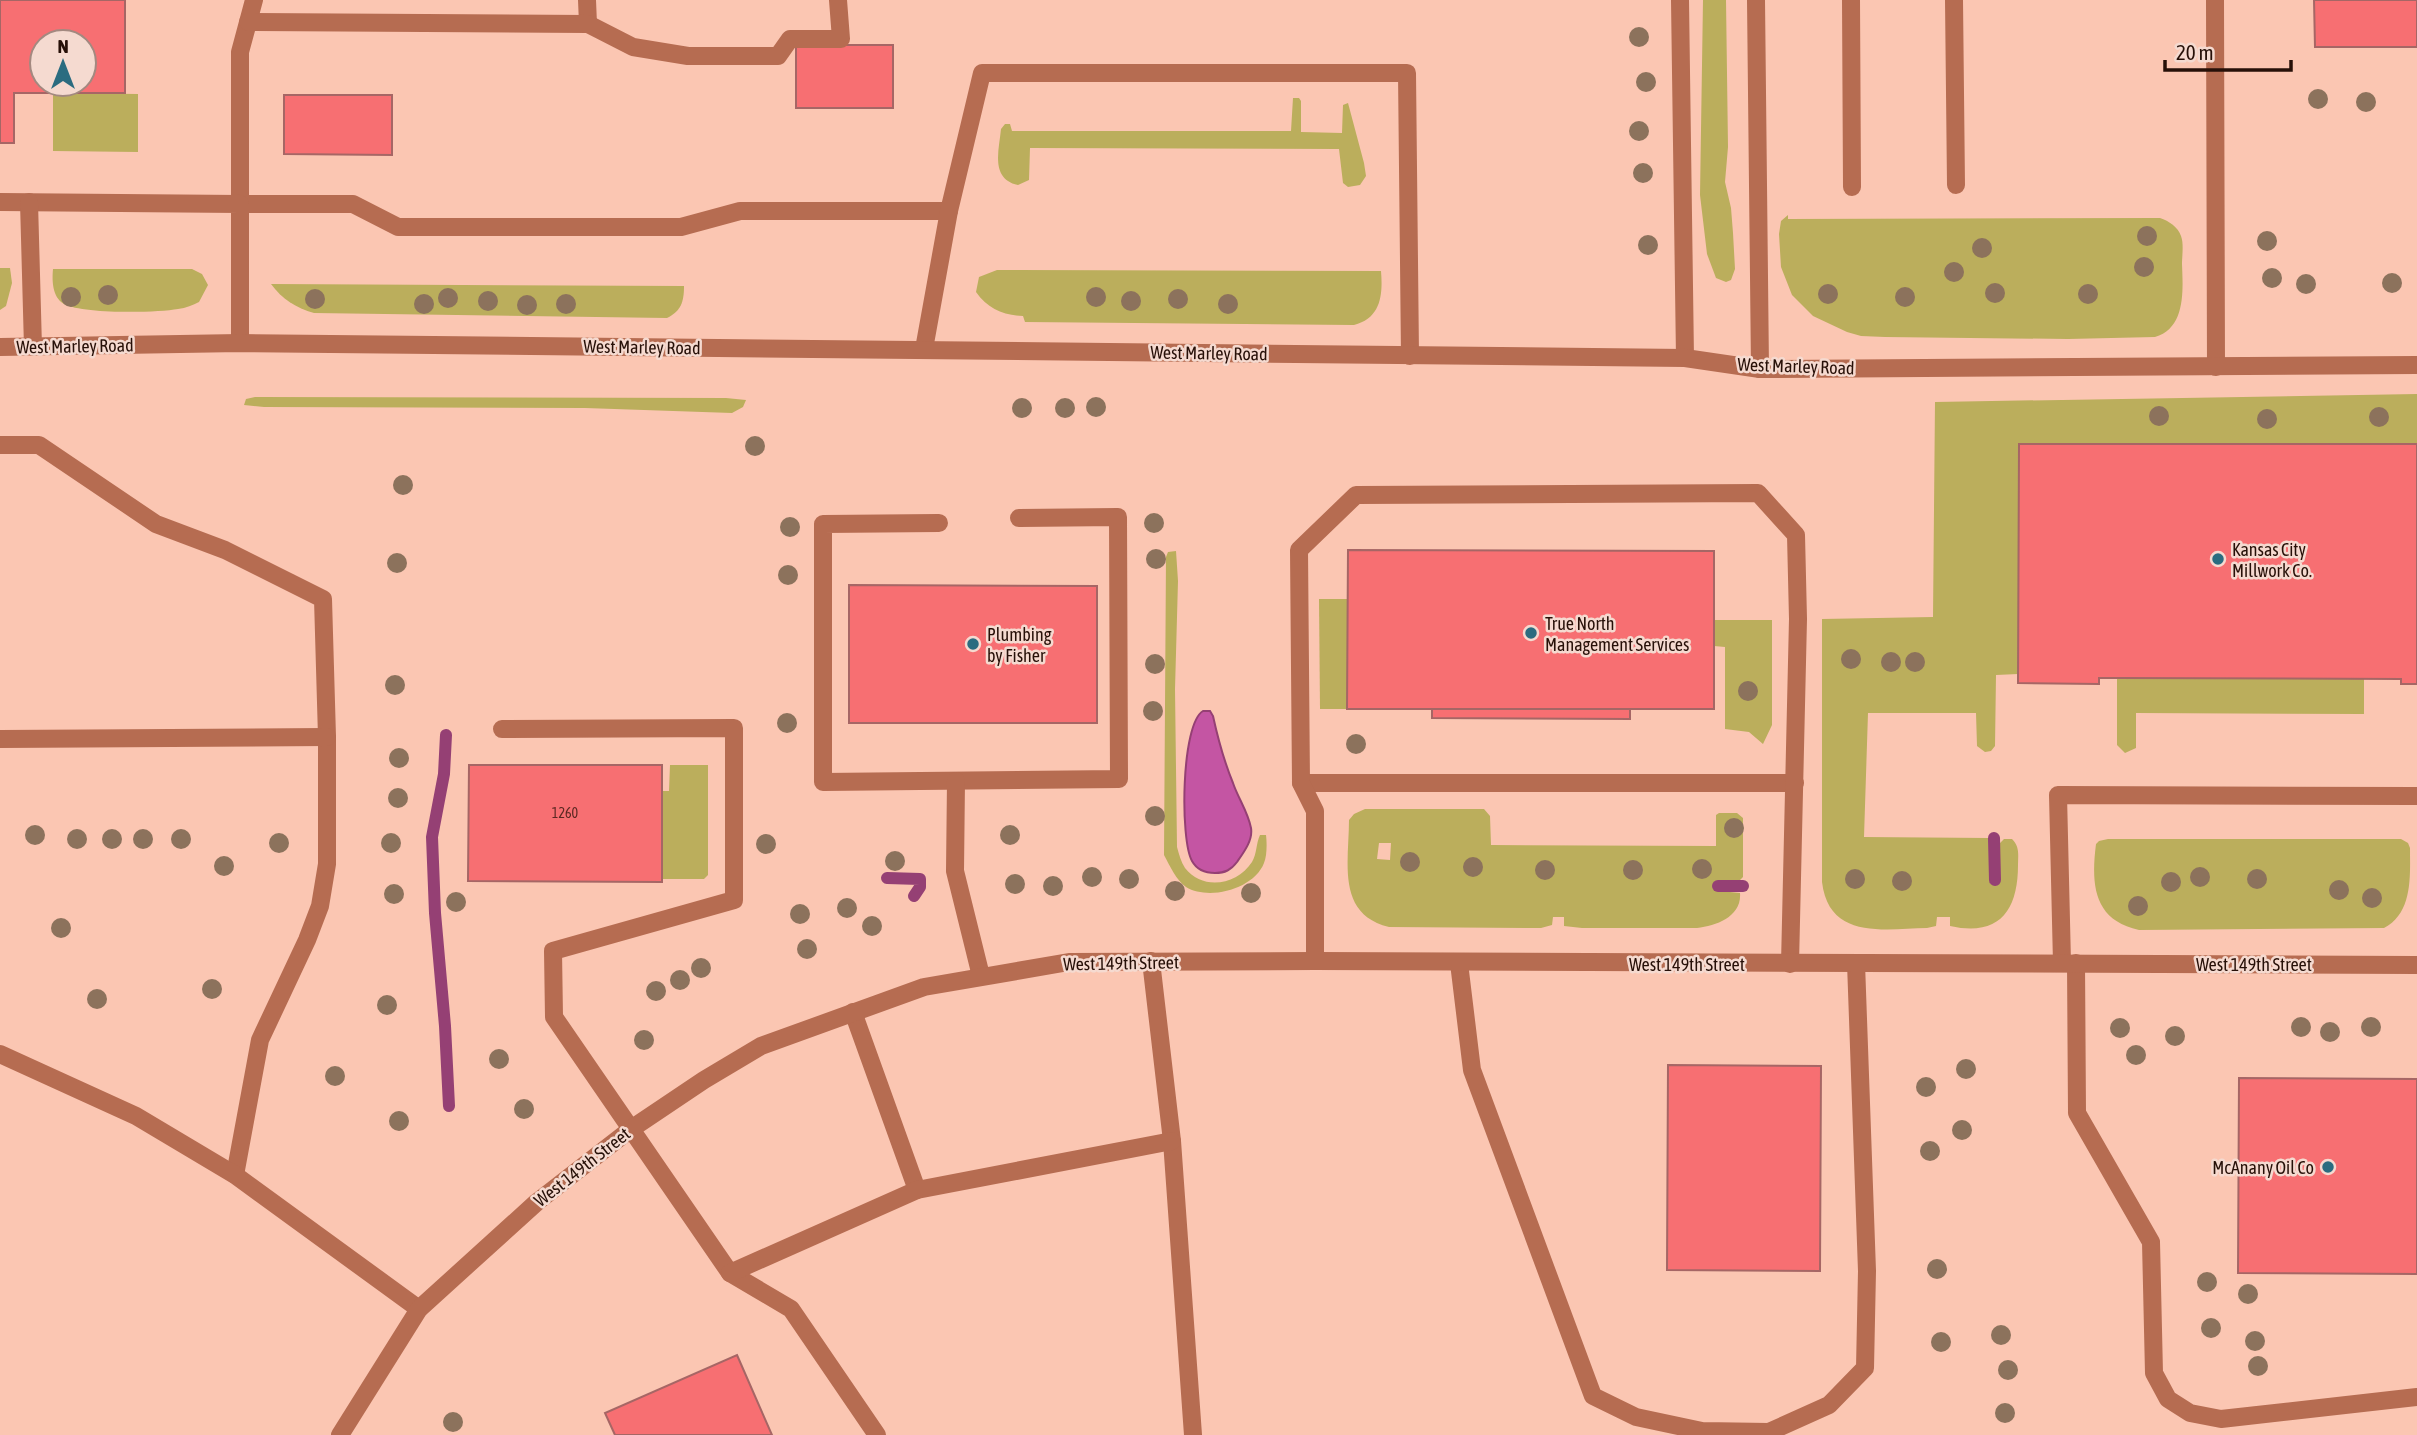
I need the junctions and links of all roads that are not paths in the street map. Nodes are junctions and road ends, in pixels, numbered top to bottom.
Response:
1 (254, 0) edge
2 (587, 0) edge
3 (838, 0) edge
4 (1680, 0) edge
5 (1756, 0) edge
6 (1851, 0) edge
7 (1954, 0) edge
8 (2215, 0) edge
9 (248, 22) junction
10 (588, 24) junction
11 (1956, 185) dead end
12 (1852, 187) dead end
13 (0, 202) edge
14 (29, 202) junction
15 (240, 204) junction
16 (949, 211) junction
17 (240, 343) junction
18 (0, 347) edge
19 (33, 347) junction
20 (924, 349) junction
21 (1410, 355) junction
22 (1685, 358) junction
23 (2417, 365) edge
24 (2216, 367) junction
25 (1760, 369) junction
26 (0, 445) edge
27 (1019, 518) dead end
28 (939, 523) dead end
29 (502, 729) dead end
30 (327, 737) junction
31 (0, 739) edge
32 (956, 781) junction
33 (1301, 783) junction
34 (1796, 783) junction
35 (2417, 796) edge
36 (1151, 961) junction
37 (1315, 961) junction
38 (1459, 963) junction
39 (2069, 963) junction
40 (1790, 964) junction
41 (1856, 964) junction
42 (2417, 965) edge
43 (981, 976) junction
44 (853, 1012) junction
45 (0, 1054) edge
46 (631, 1129) junction
47 (1172, 1141) junction
48 (235, 1175) junction
49 (917, 1190) junction
50 (730, 1273) junction
51 (419, 1309) junction
52 (2417, 1398) edge
53 (340, 1435) edge
54 (877, 1435) edge
55 (1193, 1435) edge

1 - 9 street
2 - 10 street
3 - 10 street
4 - 22 street
5 - 25 street
6 - 12 street
7 - 11 street
8 - 24 street
9 - 10 street
9 - 15 street
13 - 14 street
14 - 15 street
14 - 19 street
15 - 16 street
15 - 17 street
16 - 20 street
16 - 21 street
17 - 19 street, West Marley Road
17 - 20 street, West Marley Road
18 - 19 street, West Marley Road
20 - 21 street, West Marley Road
21 - 22 street, West Marley Road
22 - 25 street, West Marley Road
23 - 24 street, West Marley Road
24 - 25 street, West Marley Road
26 - 30 street
27 - 32 street
28 - 32 street
29 - 46 street
30 - 31 street
30 - 48 street
32 - 43 street
33 - 34 street
33 - 34 street
33 - 37 street
34 - 40 street
35 - 39 street
36 - 37 street, West 149th Street
36 - 43 street, West 149th Street
36 - 47 street
37 - 38 street, West 149th Street
38 - 40 street, West 149th Street
38 - 41 street
39 - 41 street, West 149th Street
39 - 42 street, West 149th Street
39 - 52 street
40 - 41 street, West 149th Street
43 - 44 street, West 149th Street
44 - 46 street, West 149th Street
44 - 49 street
45 - 48 street
46 - 50 street
46 - 51 street, West 149th Street
47 - 49 street
47 - 55 street
48 - 51 street
49 - 50 street
50 - 54 street
51 - 53 street, West 149th Street

